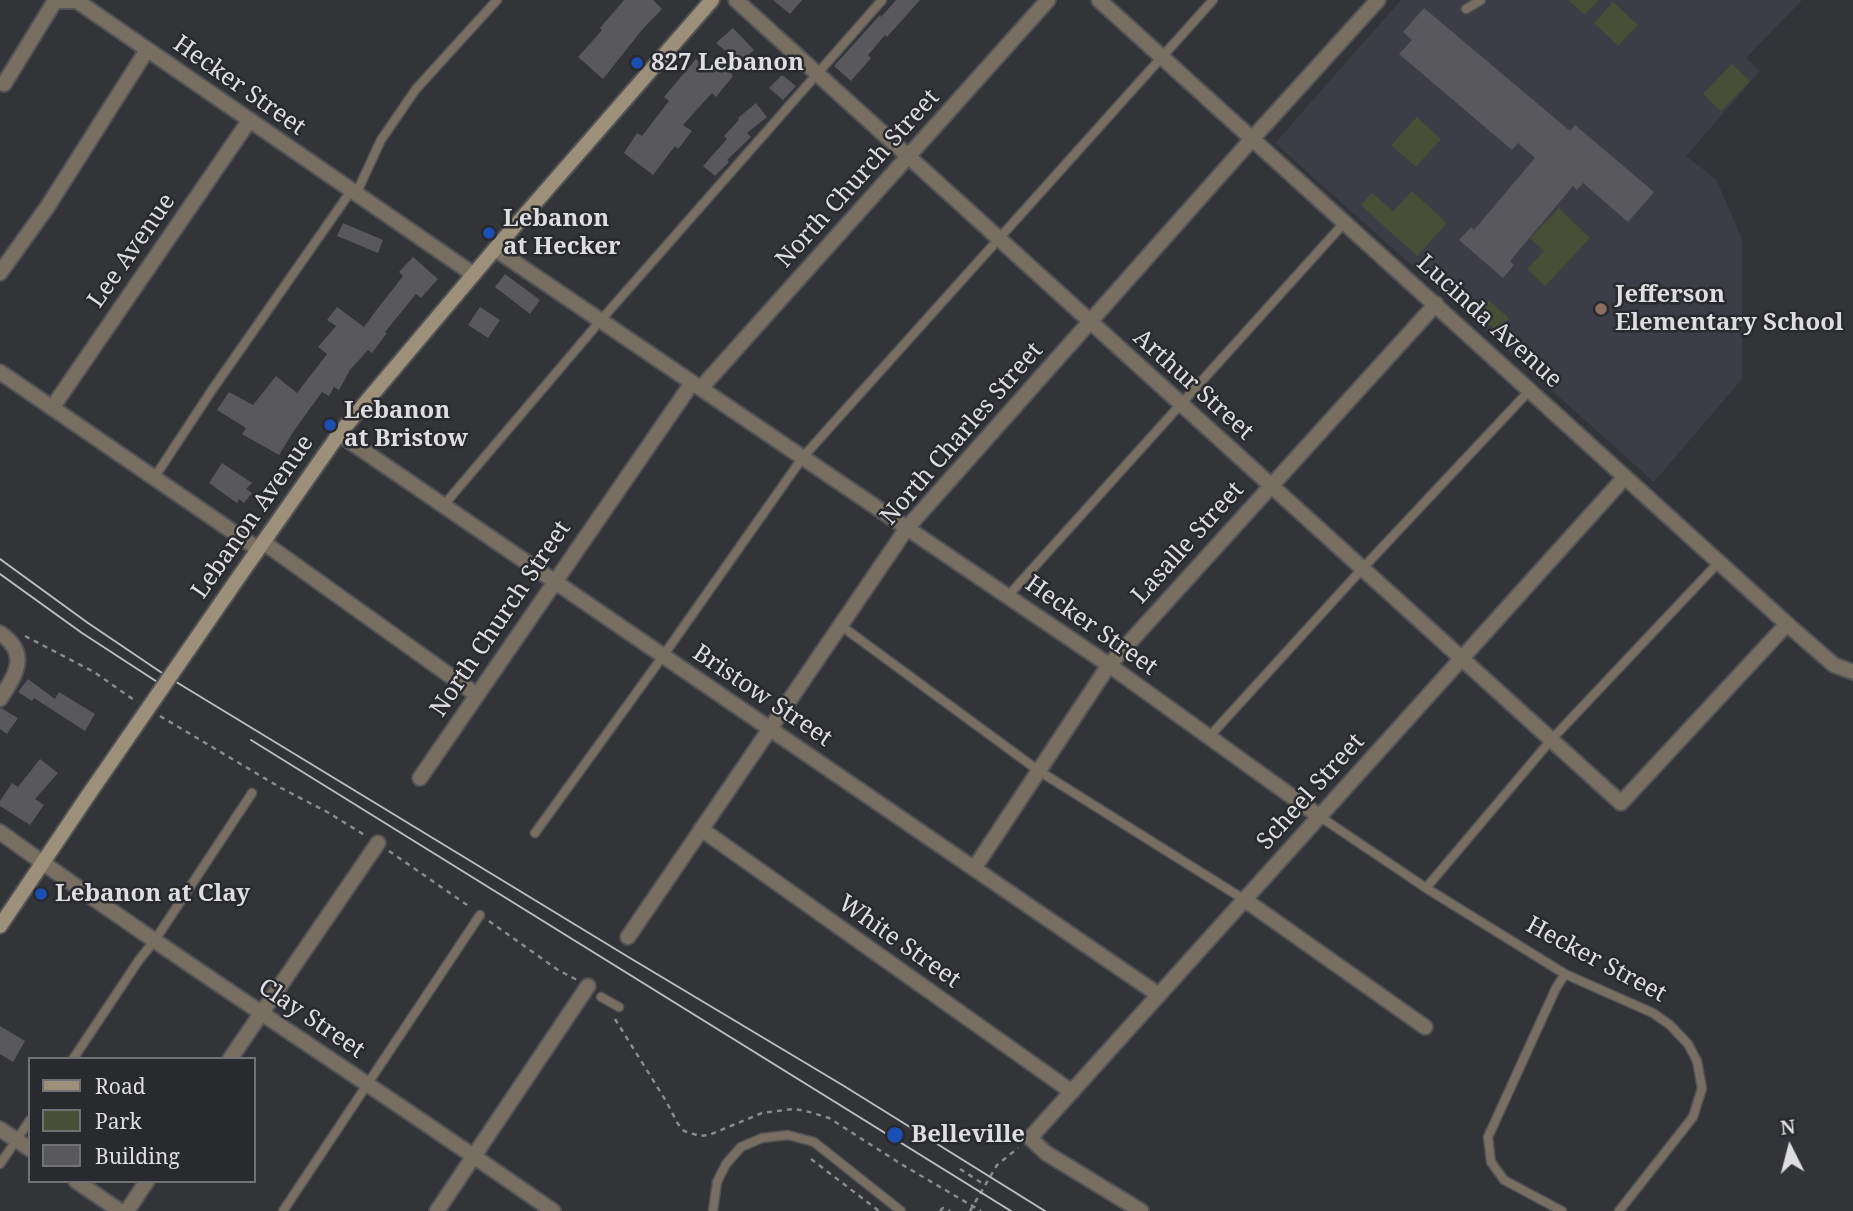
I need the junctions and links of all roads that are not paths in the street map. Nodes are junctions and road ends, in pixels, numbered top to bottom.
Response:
1 (497, 0) edge
2 (712, 0) edge
3 (736, 0) edge
4 (882, 0) edge
5 (1048, 0) edge
6 (1099, 0) edge
7 (1213, 0) edge
8 (1378, 0) edge
9 (1481, 0) edge
10 (1466, 9) dead end
11 (147, 50) junction
12 (1162, 57) junction
13 (816, 73) junction
14 (4, 83) dead end
15 (249, 121) junction
16 (1252, 139) junction
17 (909, 157) junction
18 (354, 192) junction
19 (1345, 222) junction
20 (999, 239) junction
21 (495, 249) junction
22 (0, 273) edge
23 (473, 274) junction
24 (1436, 304) junction
25 (601, 320) junction
26 (1090, 322) junction
27 (0, 372) edge
28 (696, 386) junction
29 (1530, 390) junction
30 (1181, 404) junction
31 (52, 408) junction
32 (339, 434) junction
33 (803, 457) junction
34 (1625, 477) junction
35 (154, 478) junction
36 (1270, 486) junction
37 (443, 506) junction
38 (907, 528) junction
39 (261, 545) junction
40 (1719, 562) junction
41 (1362, 569) junction
42 (554, 581) junction
43 (1008, 596) junction
44 (1787, 624) junction
45 (840, 625) junction
46 (0, 633) edge
47 (663, 656) junction
48 (1461, 659) junction
49 (1109, 665) junction
50 (1853, 673) edge
51 (477, 695) junction
52 (0, 699) edge
53 (769, 729) junction
54 (1209, 737) junction
55 (1551, 740) junction
56 (1039, 771) junction
57 (420, 778) dead end
58 (252, 793) dead end
59 (1319, 817) junction
60 (701, 829) junction
61 (0, 832) edge
62 (535, 833) dead end
63 (378, 843) road end
64 (44, 863) junction
65 (975, 867) junction
66 (1426, 888) junction
67 (1245, 900) junction
68 (480, 915) road end
69 (0, 926) edge
70 (628, 937) dead end
71 (155, 940) junction
72 (1565, 974) junction
73 (588, 986) road end
74 (1159, 995) junction
75 (601, 997) dead end
76 (619, 1007) dead end
77 (261, 1013) junction
78 (1425, 1027) dead end
79 (74, 1057) edge
80 (231, 1057) edge
81 (368, 1085) junction
82 (1072, 1092) junction
83 (28, 1123) edge
84 (0, 1129) edge
85 (16, 1140) junction
86 (28, 1148) edge
87 (474, 1156) junction
88 (0, 1164) edge
89 (79, 1183) edge
90 (146, 1183) edge
91 (120, 1211) edge
92 (127, 1211) edge
93 (283, 1211) edge
94 (436, 1211) edge
95 (553, 1211) edge
96 (713, 1211) edge
97 (901, 1211) edge
98 (1141, 1211) edge
99 (1562, 1211) edge
100 (1619, 1211) edge

1 - 18 lane
2 - 21 main road, Lebanon Avenue
3 - 13 street, Arthur Street
4 - 13 lane
5 - 17 street, North Church Street
6 - 12 street, Lucinda Avenue
7 - 12 lane
8 - 16 street, North Charles Street
9 - 10 lane
11 - 14 street, Hecker Street
11 - 15 street, Hecker Street
11 - 22 street
12 - 16 street, Lucinda Avenue
12 - 20 lane
13 - 17 street, Arthur Street
13 - 25 lane
15 - 18 street, Hecker Street
15 - 31 street, Lee Avenue
16 - 19 street, Lucinda Avenue
16 - 26 street, North Charles Street
17 - 20 street, Arthur Street
17 - 28 street, North Church Street
18 - 23 street, Hecker Street
18 - 35 lane
19 - 24 street, Lucinda Avenue
19 - 30 lane
20 - 26 street, Arthur Street
20 - 33 lane
21 - 23 main road, Lebanon Avenue
21 - 25 street, Hecker Street
23 - 32 main road, Lebanon Avenue
24 - 29 street, Lucinda Avenue
24 - 36 street, Lasalle Street
25 - 28 street, Hecker Street
25 - 37 lane
26 - 30 street, Arthur Street
26 - 38 street, North Charles Street
27 - 31 street
28 - 33 street, Hecker Street
28 - 42 street, North Church Street
29 - 34 street, Lucinda Avenue
29 - 41 lane
30 - 36 street, Arthur Street
30 - 43 lane
31 - 35 street
32 - 37 street, Bristow Street
32 - 39 main road, Lebanon Avenue
33 - 38 street, Hecker Street
33 - 47 lane
34 - 40 street, Lucinda Avenue
34 - 48 street, Scheel Street
35 - 39 street
36 - 41 street, Arthur Street
36 - 49 street, Lasalle Street
37 - 42 street, Bristow Street
38 - 43 street, Hecker Street
38 - 45 street, North Charles Street
39 - 51 street
39 - 64 main road, Lebanon Avenue, bridge
40 - 44 street, Lucinda Avenue
40 - 55 lane
41 - 48 street, Arthur Street
41 - 54 lane
42 - 47 street, Bristow Street
42 - 51 street, North Church Street
43 - 49 street, Hecker Street
44 - 50 street, Lucinda Avenue
44 - 55 street, Arthur Street
45 - 53 street, North Charles Street
45 - 56 lane
46 - 52 street
47 - 53 street, Bristow Street
47 - 62 lane
48 - 55 street, Arthur Street
48 - 59 street, Scheel Street
49 - 54 street, Hecker Street
49 - 56 street, Lasalle Street
51 - 57 street, North Church Street
53 - 60 street, North Charles Street
53 - 65 street, Bristow Street
54 - 59 street, Hecker Street
55 - 66 lane
56 - 65 street, Lasalle Street
56 - 67 lane
58 - 71 lane
59 - 66 lane, Hecker Street
59 - 67 street, Scheel Street
60 - 70 street, North Charles Street
60 - 82 street, White Street
61 - 64 street, Clay Street
63 - 77 street
64 - 69 main road, Lebanon Avenue
64 - 71 street, Clay Street
65 - 74 street, Bristow Street
66 - 72 lane, Hecker Street
67 - 74 street, Scheel Street
67 - 78 street
68 - 81 lane
71 - 77 street, Clay Street
71 - 79 lane
72 - 99 lane
72 - 100 lane, Hecker Street
73 - 87 street
74 - 82 street, Scheel Street
75 - 76 lane
77 - 80 street
77 - 81 street, Clay Street
81 - 87 street, Clay Street
81 - 93 lane
82 - 98 street, Scheel Street
83 - 85 lane
84 - 85 street
85 - 86 street
85 - 88 lane
87 - 94 street
87 - 95 street, Clay Street
89 - 91 street
90 - 92 street
96 - 97 lane

